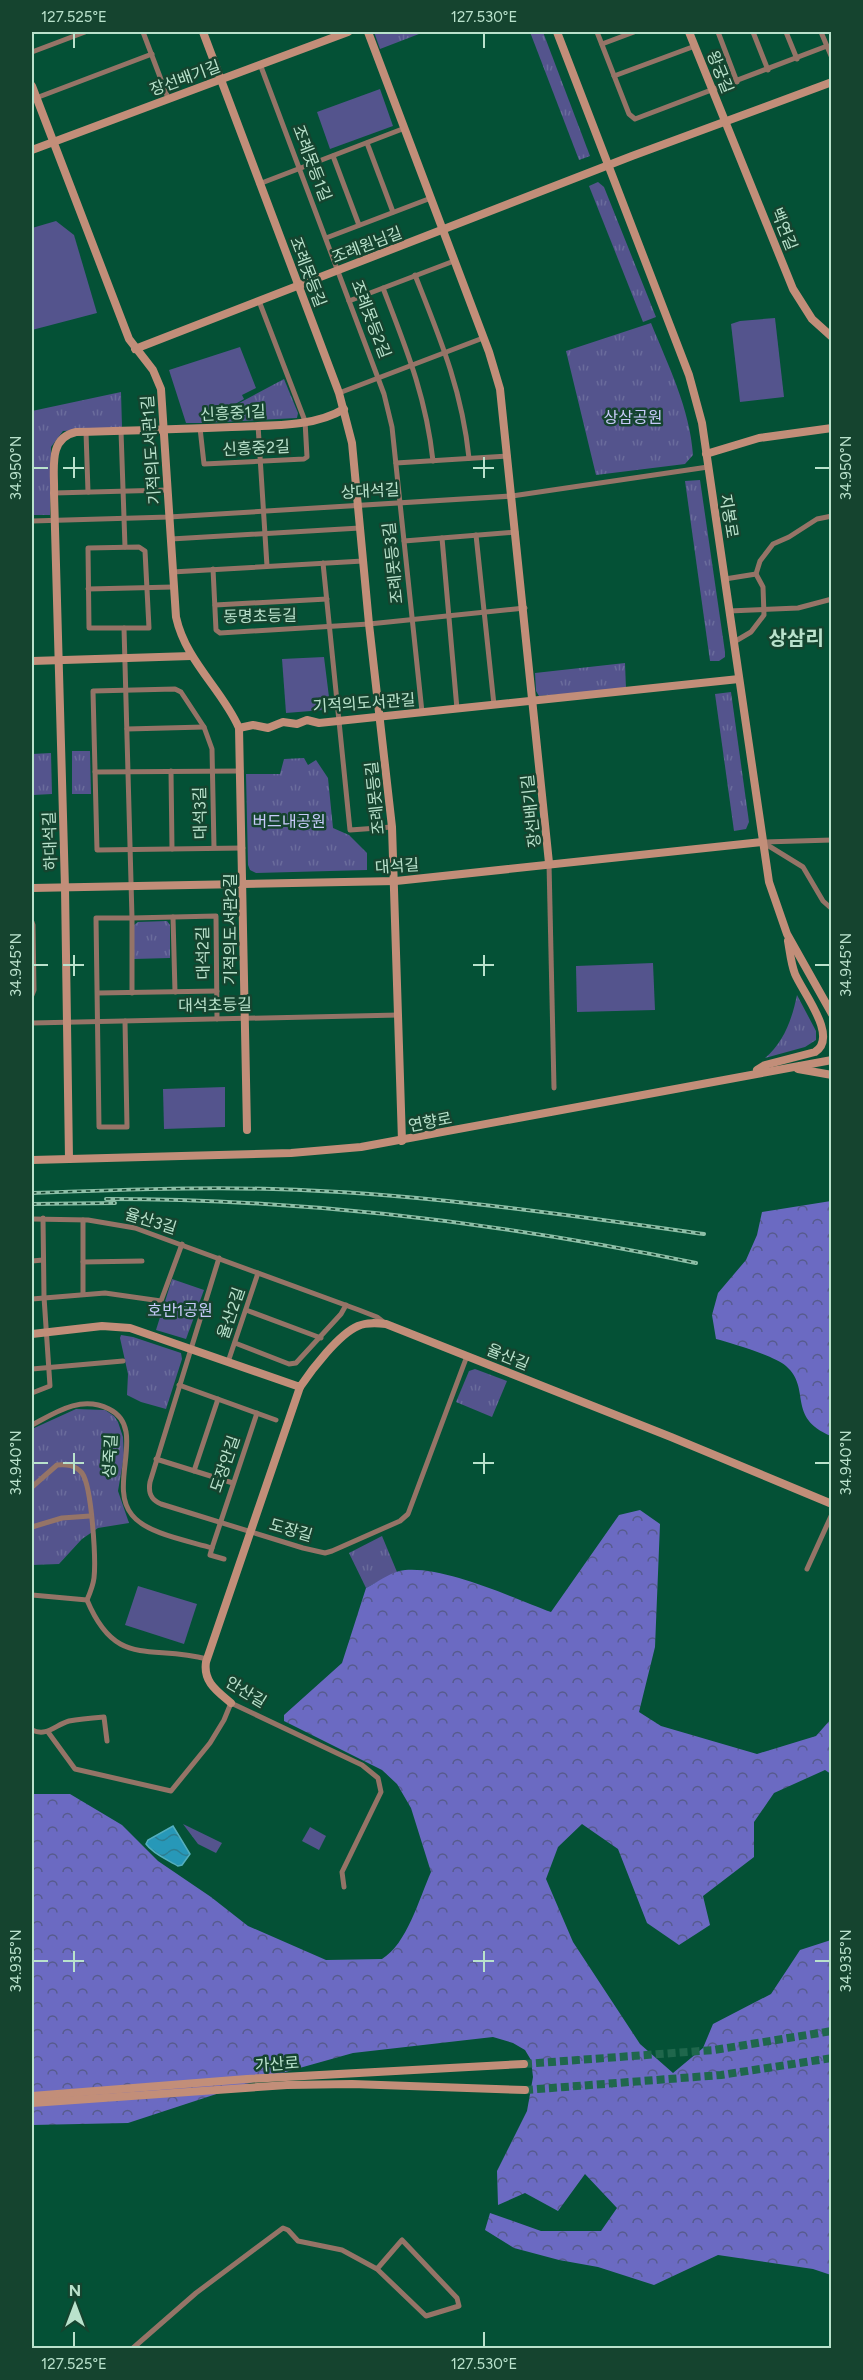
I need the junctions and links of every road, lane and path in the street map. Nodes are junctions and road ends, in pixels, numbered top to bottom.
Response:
1 (85, 32) edge
2 (143, 32) edge
3 (203, 32) edge
4 (348, 32) edge
5 (368, 32) edge
6 (557, 32) edge
7 (597, 32) edge
8 (634, 32) edge
9 (689, 32) edge
10 (718, 32) edge
11 (753, 32) edge
12 (786, 32) edge
13 (821, 32) edge
14 (602, 44) junction
15 (695, 46) junction
16 (827, 46) junction
17 (32, 52) edge
18 (152, 54) junction
19 (796, 58) junction
20 (831, 58) edge
21 (260, 64) junction
22 (768, 70) junction
23 (614, 76) junction
24 (220, 79) junction
25 (737, 82) junction
26 (831, 82) edge
27 (32, 86) edge
28 (713, 90) junction
29 (36, 98) junction
30 (168, 98) junction
31 (725, 122) junction
32 (405, 128) junction
33 (53, 141) junction
34 (367, 143) junction
35 (32, 150) edge
36 (333, 156) junction
37 (609, 165) junction
38 (299, 168) junction
39 (259, 184) junction
40 (431, 198) junction
41 (393, 212) junction
42 (359, 225) junction
43 (442, 230) junction
44 (326, 238) junction
45 (454, 261) junction
46 (338, 271) junction
47 (415, 275) junction
48 (299, 286) junction
49 (383, 288) junction
50 (260, 301) junction
51 (350, 301) junction
52 (831, 337) edge
53 (483, 338) junction
54 (135, 349) junction
55 (446, 352) junction
56 (412, 365) junction
57 (379, 378) junction
58 (339, 393) junction
59 (344, 409) junction
60 (305, 421) junction
61 (258, 425) junction
62 (200, 428) junction
63 (831, 428) edge
64 (164, 430) junction
65 (122, 431) junction
66 (86, 432) junction
67 (706, 454) junction
68 (508, 456) junction
69 (469, 458) junction
70 (433, 460) junction
71 (261, 462) junction
72 (396, 463) junction
73 (708, 467) junction
74 (167, 490) junction
75 (88, 492) junction
76 (122, 492) junction
77 (54, 493) junction
78 (512, 496) junction
79 (400, 503) junction
80 (358, 505) junction
81 (264, 509) junction
82 (831, 516) edge
83 (170, 517) junction
84 (123, 519) junction
85 (32, 521) edge
86 (55, 521) junction
87 (360, 528) junction
88 (516, 532) junction
89 (265, 534) junction
90 (476, 535) junction
91 (442, 538) junction
92 (171, 539) junction
93 (404, 541) junction
94 (125, 546) junction
95 (363, 561) junction
96 (323, 563) junction
97 (267, 566) junction
98 (213, 569) junction
99 (172, 572) junction
100 (756, 574) junction
101 (725, 579) junction
102 (173, 586) junction
103 (148, 587) junction
104 (88, 589) junction
105 (327, 599) junction
106 (831, 599) edge
107 (215, 605) junction
108 (525, 608) junction
109 (766, 610) junction
110 (729, 611) junction
111 (484, 612) junction
112 (449, 616) junction
113 (413, 620) junction
114 (369, 624) junction
115 (329, 627) junction
116 (124, 628) junction
117 (734, 642) junction
118 (191, 656) junction
119 (125, 658) junction
120 (59, 660) junction
121 (32, 661) edge
122 (739, 680) junction
123 (126, 690) junction
124 (533, 700) junction
125 (494, 705) junction
126 (457, 709) junction
127 (422, 712) junction
128 (379, 716) junction
129 (340, 720) junction
130 (204, 727) junction
131 (239, 728) junction
132 (127, 729) junction
133 (171, 771) junction
134 (213, 771) junction
135 (241, 771) junction
136 (95, 772) junction
137 (128, 772) junction
138 (392, 827) junction
139 (831, 840) edge
140 (762, 842) junction
141 (214, 848) junction
142 (243, 848) junction
143 (172, 849) junction
144 (130, 850) junction
145 (549, 863) junction
146 (396, 881) junction
147 (243, 884) junction
148 (131, 885) junction
149 (32, 888) edge
150 (65, 888) junction
151 (823, 901) junction
152 (831, 901) edge
153 (831, 909) edge
154 (173, 917) junction
155 (132, 918) junction
156 (32, 922) edge
157 (787, 934) junction
158 (217, 991) junction
159 (175, 992) junction
160 (98, 993) junction
161 (132, 993) junction
162 (820, 994) junction
163 (32, 995) edge
164 (831, 1002) edge
165 (831, 1014) edge
166 (399, 1015) junction
167 (244, 1018) junction
168 (218, 1019) junction
169 (98, 1021) junction
170 (125, 1021) junction
171 (67, 1022) junction
172 (32, 1023) edge
173 (830, 1061) edge
174 (791, 1067) junction
175 (749, 1074) junction
176 (831, 1075) edge
177 (554, 1088) dead end
178 (247, 1130) dead end
179 (402, 1141) junction
180 (69, 1159) junction
181 (32, 1160) edge
182 (43, 1218) junction
183 (32, 1219) edge
184 (83, 1220) junction
185 (182, 1244) junction
186 (219, 1258) junction
187 (44, 1260) junction
188 (32, 1261) edge
189 (142, 1261) dead end
190 (83, 1262) junction
191 (258, 1273) junction
192 (84, 1293) junction
193 (44, 1297) junction
194 (32, 1299) edge
195 (346, 1305) junction
196 (246, 1310) junction
197 (386, 1324) junction
198 (46, 1333) junction
199 (32, 1334) edge
200 (321, 1338) junction
201 (235, 1343) junction
202 (190, 1348) junction
203 (467, 1356) junction
204 (123, 1361) dead end
205 (228, 1362) junction
206 (49, 1367) junction
207 (32, 1368) edge
208 (179, 1385) junction
209 (300, 1387) junction
210 (32, 1393) edge
211 (218, 1399) junction
212 (257, 1413) junction
213 (276, 1420) dead end
214 (32, 1425) edge
215 (156, 1459) junction
216 (194, 1471) junction
217 (233, 1483) junction
218 (32, 1487) edge
219 (831, 1504) edge
220 (831, 1514) edge
221 (90, 1516) junction
222 (219, 1523) junction
223 (32, 1527) edge
224 (251, 1532) junction
225 (212, 1548) junction
226 (224, 1559) dead end
227 (807, 1569) dead end
228 (32, 1595) edge
229 (87, 1600) junction
230 (207, 1659) junction
231 (231, 1703) junction
232 (32, 1730) edge
233 (48, 1732) junction
234 (107, 1741) dead end
235 (344, 1887) dead end
236 (524, 2064) tunnel mouth
237 (525, 2090) tunnel mouth
238 (32, 2096) edge
239 (32, 2103) edge
240 (377, 2269) junction
241 (134, 2349) edge

1 - 17 street
2 - 18 street
3 - 24 street, 조례못등길
4 - 21 street, 장선배기길
5 - 32 street, 장선배기길
6 - 37 street, 지봉로
7 - 14 street
8 - 14 street
9 - 15 street, 왕궁길
10 - 25 street
11 - 22 street
12 - 19 street
13 - 16 street
14 - 23 street
15 - 23 street
15 - 28 street, 왕궁길
16 - 19 street
16 - 20 street
18 - 29 street
18 - 30 street
19 - 22 street
21 - 24 street, 장선배기길
21 - 38 street, 조례못등1길
22 - 25 street
23 - 28 street
24 - 30 street, 장선배기길
24 - 39 street, 조례못등길
25 - 28 street
26 - 31 street
27 - 29 street, 기적의도서관1길
28 - 31 street, 왕궁길
29 - 33 street, 기적의도서관1길
30 - 33 street, 장선배기길
31 - 37 street
31 - 52 street, 백연길
32 - 34 street
32 - 40 street, 장선배기길
33 - 35 street, 장선배기길
33 - 54 street, 기적의도서관1길
34 - 36 street
34 - 41 street
36 - 38 street
36 - 42 street
37 - 43 street, 조례원님길
37 - 67 street, 지봉로
38 - 39 street
38 - 44 street, 조례못등1길
39 - 48 street, 조례못등길
40 - 41 street
40 - 43 street, 장선배기길
41 - 42 street
42 - 44 street
43 - 45 street, 장선배기길
43 - 46 street, 조례원님길
44 - 46 street, 조례못등1길
45 - 47 street
45 - 53 street, 장선배기길
46 - 48 street, 조례원님길
46 - 51 street, 조례못등2길
47 - 49 street
47 - 55 street
48 - 50 street, 조례원님길
48 - 58 street, 조례못등길
49 - 51 street
49 - 56 street, 조례못등2길
50 - 54 street, 조례원님길
50 - 60 street
51 - 57 street, 조례못등2길
53 - 55 street, 조례못등2길
53 - 68 street, 장선배기길
54 - 64 street, 기적의도서관1길
55 - 56 street, 조례못등2길
55 - 69 street
56 - 57 street, 조례못등2길
56 - 70 street, 조례못등2길
57 - 58 street, 조례못등2길
57 - 72 street, 조례못등2길
58 - 59 street, 조례못등길
59 - 60 street, 신흥중1길
59 - 80 street, 조례못등길
60 - 61 street, 신흥중1길
60 - 71 street, 신흥중2길
61 - 62 street, 신흥중1길
61 - 71 street
62 - 64 street, 신흥중1길
62 - 71 street, 신흥중2길
63 - 67 street
64 - 65 street, 신흥중1길
64 - 74 street, 기적의도서관1길
65 - 66 street, 신흥중1길
65 - 76 street
66 - 75 street
66 - 77 street, 신흥중1길
67 - 73 street, 지봉로
68 - 69 street
68 - 78 street, 장선배기길
69 - 70 street
70 - 72 street
71 - 81 street
72 - 79 street, 조례못등2길
73 - 78 street, 상대석길
73 - 101 street, 지봉로
74 - 76 street
74 - 83 street, 기적의도서관1길
75 - 76 street
75 - 77 street
76 - 84 street
77 - 86 street, 신흥중1길
78 - 79 street, 상대석길
78 - 88 street, 장선배기길
79 - 80 street, 상대석길
79 - 93 street, 조례못등3길
80 - 81 street, 상대석길
80 - 87 street, 조례못등길
81 - 83 street, 상대석길
81 - 89 street
82 - 100 street
83 - 84 street, 상대석길
83 - 92 street, 기적의도서관1길
84 - 86 street, 상대석길
84 - 94 street
85 - 86 street, 상대석길
86 - 120 street, 하대석길
87 - 89 street
87 - 95 street, 조례못등길
88 - 90 street
88 - 108 street, 장선배기길
89 - 92 street
89 - 97 street
90 - 91 street
90 - 111 street
91 - 93 street
91 - 112 street
92 - 99 street, 기적의도서관1길
93 - 113 street, 조례못등3길
94 - 103 street
94 - 104 street
95 - 96 street
95 - 114 street, 조례못등길
96 - 97 street
96 - 105 street
97 - 98 street
98 - 99 street
98 - 107 street, 동명초등길
99 - 102 street, 기적의도서관1길
100 - 101 street
100 - 109 street
101 - 110 street, 지봉로
102 - 103 street
102 - 118 street, 기적의도서관1길
103 - 104 street
103 - 116 street
104 - 116 street
105 - 107 street, 동명초등길
105 - 115 street
106 - 109 street
107 - 115 street, 동명초등길
108 - 111 street, 조례못등3길
108 - 124 street, 장선배기길
109 - 110 street
109 - 117 street
110 - 117 street, 지봉로
111 - 112 street, 조례못등3길
111 - 125 street
112 - 113 street, 조례못등3길
112 - 126 street
113 - 114 street, 조례못등3길
113 - 127 street, 조례못등3길
114 - 115 street, 동명초등길
114 - 128 street, 조례못등길
115 - 129 street
116 - 119 street
117 - 122 street, 지봉로
118 - 119 street
118 - 131 street
119 - 120 street
119 - 123 street
120 - 121 street
120 - 150 street, 하대석길
122 - 124 street, 기적의도서관길
122 - 140 street, 지봉로
123 - 130 street, 대석3길
123 - 132 street
123 - 136 street, 대석3길
124 - 125 street, 기적의도서관길
124 - 145 street, 장선배기길
125 - 126 street, 기적의도서관길
126 - 127 street, 기적의도서관길
127 - 128 street, 기적의도서관길
128 - 129 street, 기적의도서관길
128 - 138 street, 조례못등길
129 - 131 street, 기적의도서관길
129 - 138 street
130 - 132 street
130 - 134 street, 대석3길
131 - 135 street, 기적의도서관2길
132 - 137 street
133 - 134 street, 대석3길
133 - 137 street, 대석3길
133 - 143 street, 대석3길
134 - 135 street
134 - 141 street, 대석3길
135 - 142 street, 기적의도서관2길
136 - 137 street, 대석3길
136 - 144 street, 대석3길
137 - 144 street
138 - 146 street, 조례못등길
139 - 140 street
140 - 145 street, 대석길
140 - 151 street
140 - 157 street, 지봉로
141 - 142 street
141 - 143 street, 대석3길
142 - 147 street, 기적의도서관2길
143 - 144 street, 대석3길
144 - 148 street
145 - 146 street, 대석길
145 - 177 street, 장선배기길
146 - 147 street, 대석길
146 - 166 street, 조례못등길
147 - 148 street, 대석길
147 - 167 street, 기적의도서관2길
148 - 150 street, 대석길
148 - 155 street
149 - 150 street, 대석길
150 - 171 street, 하대석길
151 - 152 street
151 - 153 street
154 - 155 street, 대석2길
154 - 158 street, 대석2길
154 - 159 street, 대석2길
155 - 160 street, 대석2길
155 - 161 street
156 - 163 street
157 - 162 street, 지봉로
157 - 175 street
158 - 159 street, 대석2길
158 - 168 street
159 - 161 street, 대석2길
160 - 161 street, 대석2길
160 - 169 street, 대석2길
162 - 164 street
162 - 165 street, 지봉로
166 - 167 street, 대석초등길
166 - 179 street, 조례못등길
167 - 168 street, 대석초등길
167 - 178 street, 기적의도서관2길
168 - 170 street, 대석초등길
169 - 170 street, 대석초등길
169 - 170 street, 대석2길
169 - 171 street, 대석초등길
171 - 172 street, 대석초등길
171 - 180 street, 하대석길
173 - 174 street, 연향로
174 - 175 street, 연향로
174 - 176 street
175 - 179 street, 연향로
179 - 180 street, 연향로
180 - 181 street, 연향로
182 - 183 street, 율산3길
182 - 184 street, 율산3길
182 - 187 street
184 - 185 street, 율산3길
184 - 190 street
185 - 186 street, 율산3길
185 - 192 street
186 - 191 street, 율산3길
186 - 202 street
187 - 188 street
187 - 193 street
189 - 190 street
190 - 192 street
191 - 195 street, 율산3길
191 - 196 street, 율산2길
192 - 193 street
193 - 194 street
193 - 198 street
195 - 197 street, 율산3길
195 - 200 street
196 - 200 street
196 - 201 street, 율산2길
197 - 203 street, 율산길
197 - 209 street, 율산길
198 - 199 street
198 - 202 street
198 - 206 street
200 - 201 street
201 - 205 street, 율산2길
202 - 205 street
202 - 208 street, 도장길
203 - 219 street, 율산길
203 - 224 street, 도장길
204 - 206 street
205 - 209 street
206 - 207 street
206 - 210 street
208 - 211 street
208 - 215 street, 도장길
209 - 224 street
211 - 212 street
211 - 216 street
212 - 213 street
212 - 217 street, 도장안길
214 - 225 street, 성죽길
215 - 216 street
215 - 222 street, 도장길
216 - 217 street
217 - 222 street, 도장안길
218 - 221 street
220 - 227 street
221 - 223 street
221 - 229 street
222 - 224 street, 도장길
222 - 225 street
224 - 230 street
225 - 226 street
228 - 229 street
229 - 230 street
230 - 231 street, 안산길
231 - 233 street
231 - 235 street, 안산길
232 - 233 street
233 - 234 street
236 - 238 street, 가산로
237 - 239 street, 가산로
240 - 240 street
240 - 241 street

